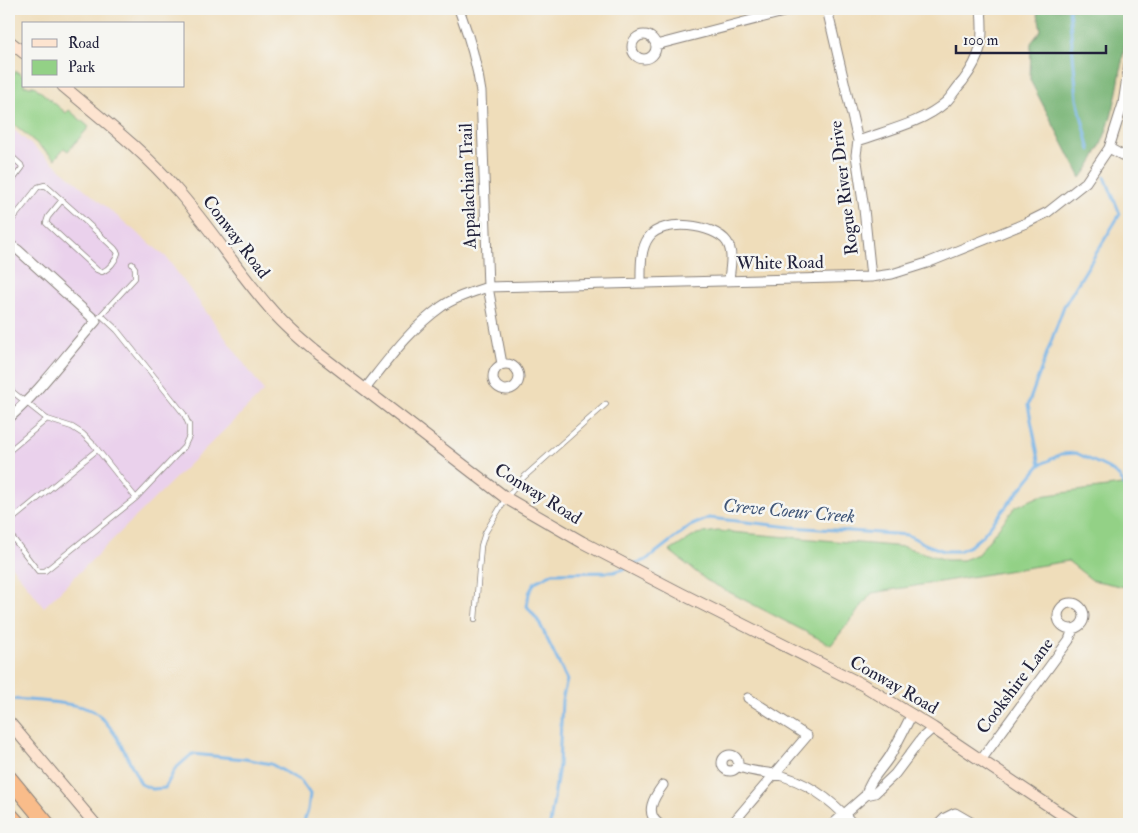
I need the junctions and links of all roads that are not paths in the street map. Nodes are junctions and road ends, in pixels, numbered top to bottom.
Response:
1 (459, 9) edge
2 (795, 9) edge
3 (827, 9) edge
4 (981, 9) edge
5 (9, 41) edge
6 (656, 45) dead end
7 (22, 52) edge
8 (1129, 64) edge
9 (65, 88) edge
10 (858, 140) junction
11 (1109, 148) junction
12 (9, 154) edge
13 (1129, 159) edge
14 (9, 184) edge
15 (62, 200) junction
16 (9, 224) edge
17 (9, 244) edge
18 (132, 264) dead end
19 (871, 276) junction
20 (729, 280) junction
21 (641, 282) junction
22 (488, 287) junction
23 (98, 318) junction
24 (502, 364) dead end
25 (9, 389) edge
26 (365, 389) junction
27 (26, 404) junction
28 (606, 404) dead end
29 (9, 418) edge
30 (47, 420) junction
31 (98, 450) junction
32 (9, 451) edge
33 (136, 498) junction
34 (506, 498) junction
35 (9, 522) edge
36 (9, 533) edge
37 (475, 619) dead end
38 (1073, 629) dead end
39 (748, 698) dead end
40 (912, 714) junction
41 (12, 726) edge
42 (933, 728) junction
43 (981, 760) junction
44 (737, 766) dead end
45 (773, 774) junction
46 (9, 778) edge
47 (663, 785) dead end
48 (866, 795) junction
49 (9, 814) edge
50 (844, 814) junction
51 (18, 824) edge
52 (47, 824) edge
53 (95, 824) edge
54 (659, 824) edge
55 (732, 824) edge
56 (833, 824) edge
57 (852, 824) edge
58 (939, 824) edge
59 (974, 824) edge
60 (1076, 824) edge

1 - 22 street, Appalachian Trail
2 - 6 street
3 - 10 street, Rogue River Drive
4 - 10 street
5 - 7 street
8 - 11 street, White Road
9 - 26 street, Conway Road
10 - 19 street, Rogue River Drive
11 - 13 street
11 - 19 street, White Road
12 - 14 lane
15 - 15 lane
15 - 16 lane
17 - 23 street
18 - 23 lane
19 - 20 street, White Road
20 - 21 street, White Road
20 - 21 street
21 - 22 street, White Road
22 - 24 street, Appalachian Trail
22 - 26 street, White Road
23 - 27 street
23 - 33 lane
25 - 27 lane
26 - 34 street, Conway Road
27 - 29 street
27 - 30 lane
28 - 34 lane
30 - 31 lane
30 - 32 lane
31 - 33 lane
31 - 35 lane
33 - 36 lane
34 - 37 lane
34 - 40 street, Conway Road
38 - 43 street, Cookshire Lane
39 - 45 street
40 - 42 street, Conway Road
40 - 48 street
41 - 53 street
42 - 43 street, Conway Road
42 - 48 street
43 - 60 street, Conway Road
44 - 45 street
45 - 50 street
45 - 55 street
46 - 52 highway
47 - 54 street
48 - 50 street
49 - 51 highway
50 - 56 street
50 - 57 street
58 - 59 street

